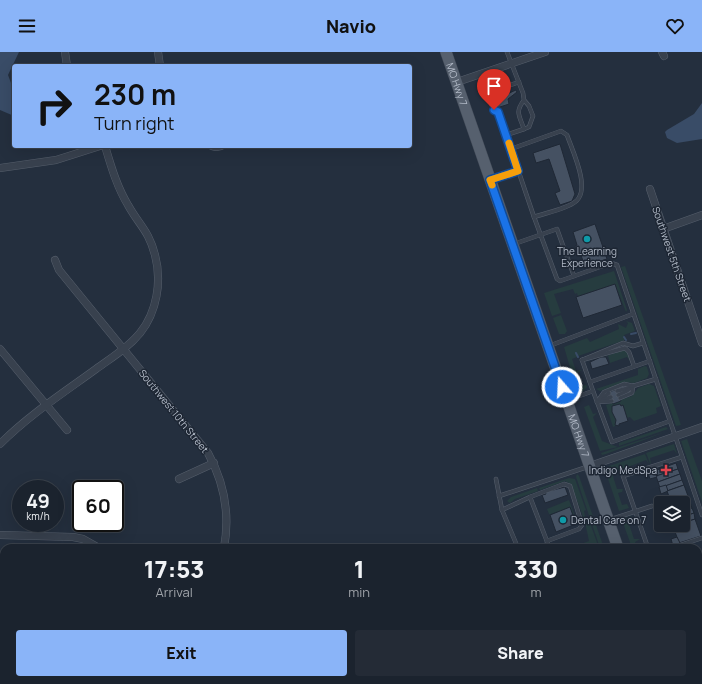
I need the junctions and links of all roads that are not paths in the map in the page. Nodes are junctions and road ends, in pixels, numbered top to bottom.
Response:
1 (65, 52) edge
2 (158, 52) edge
3 (446, 52) edge
4 (507, 52) edge
5 (545, 52) edge
6 (67, 64) edge
7 (160, 64) edge
8 (512, 64) junction
9 (457, 82) junction
10 (519, 82) junction
11 (524, 100) junction
12 (524, 128) junction
13 (506, 135) junction
14 (94, 148) edge
15 (106, 148) edge
16 (511, 149) junction
17 (0, 168) edge
18 (518, 171) junction
19 (490, 180) junction
20 (650, 189) dead end
21 (702, 215) edge
22 (534, 216) junction
23 (663, 229) junction
24 (540, 235) junction
25 (513, 244) junction
26 (55, 260) dead end
27 (574, 276) junction
28 (634, 314) junction
29 (702, 342) edge
30 (644, 343) junction
31 (548, 346) junction
32 (0, 349) edge
33 (124, 349) junction
34 (582, 360) junction
35 (650, 361) junction
36 (634, 366) junction
37 (656, 379) junction
38 (590, 382) junction
39 (633, 386) junction
40 (593, 391) junction
41 (566, 400) junction
42 (597, 402) junction
43 (47, 405) junction
44 (670, 421) junction
45 (702, 427) edge
46 (67, 430) dead end
47 (676, 436) junction
48 (0, 444) edge
49 (682, 456) junction
50 (214, 463) junction
51 (590, 466) junction
52 (179, 479) dead end
53 (496, 479) dead end
54 (499, 496) junction
55 (530, 498) junction
56 (652, 506) dead end
57 (502, 510) junction
58 (635, 511) junction
59 (702, 516) edge
60 (608, 520) junction
61 (0, 535) edge
62 (702, 538) edge
63 (547, 541) junction
64 (92, 544) edge
65 (224, 544) edge
66 (516, 544) edge
67 (548, 544) edge
68 (617, 544) edge
69 (647, 544) edge
70 (684, 544) edge

1 - 6 street
2 - 7 street
3 - 9 main road, MO Hwy 7
4 - 8 lane
5 - 8 street
8 - 9 street
8 - 10 lane
9 - 19 main road, MO Hwy 7
10 - 11 lane
10 - 13 lane
11 - 12 lane
11 - 12 lane
12 - 13 lane
13 - 16 lane
14 - 17 street
15 - 33 street
16 - 18 lane
16 - 22 lane
18 - 19 lane
18 - 22 lane
19 - 25 main road, MO Hwy 7
20 - 23 street, Southwest 5th Street
21 - 23 street
22 - 24 lane
23 - 29 street, Southwest 5th Street
24 - 25 lane
24 - 27 lane
24 - 27 lane
25 - 31 main road, MO Hwy 7
26 - 33 street, Southwest 10th Street
27 - 28 lane
28 - 30 lane
28 - 31 lane
30 - 34 lane
30 - 35 lane
31 - 41 main road, MO Hwy 7
32 - 43 street
33 - 43 street
33 - 50 street, Southwest 10th Street
34 - 36 lane
34 - 38 lane
35 - 36 lane
35 - 37 lane
36 - 38 lane
37 - 39 lane
37 - 44 lane
38 - 40 lane
39 - 39 lane
39 - 42 lane
40 - 41 lane
40 - 42 lane
41 - 51 main road, MO Hwy 7
42 - 42 lane
42 - 44 lane
43 - 46 street
43 - 48 street
44 - 47 lane
45 - 47 street
47 - 49 lane
47 - 51 street
49 - 58 lane
49 - 59 lane
50 - 52 street
50 - 65 street, Southwest 10th Street
51 - 54 lane
51 - 60 main road, MO Hwy 7
53 - 54 lane
54 - 57 lane
55 - 57 lane
55 - 63 lane
55 - 63 lane
56 - 58 lane
57 - 66 lane
58 - 60 lane
58 - 69 lane
60 - 68 main road, MO Hwy 7
61 - 64 street
62 - 70 lane
63 - 67 lane

